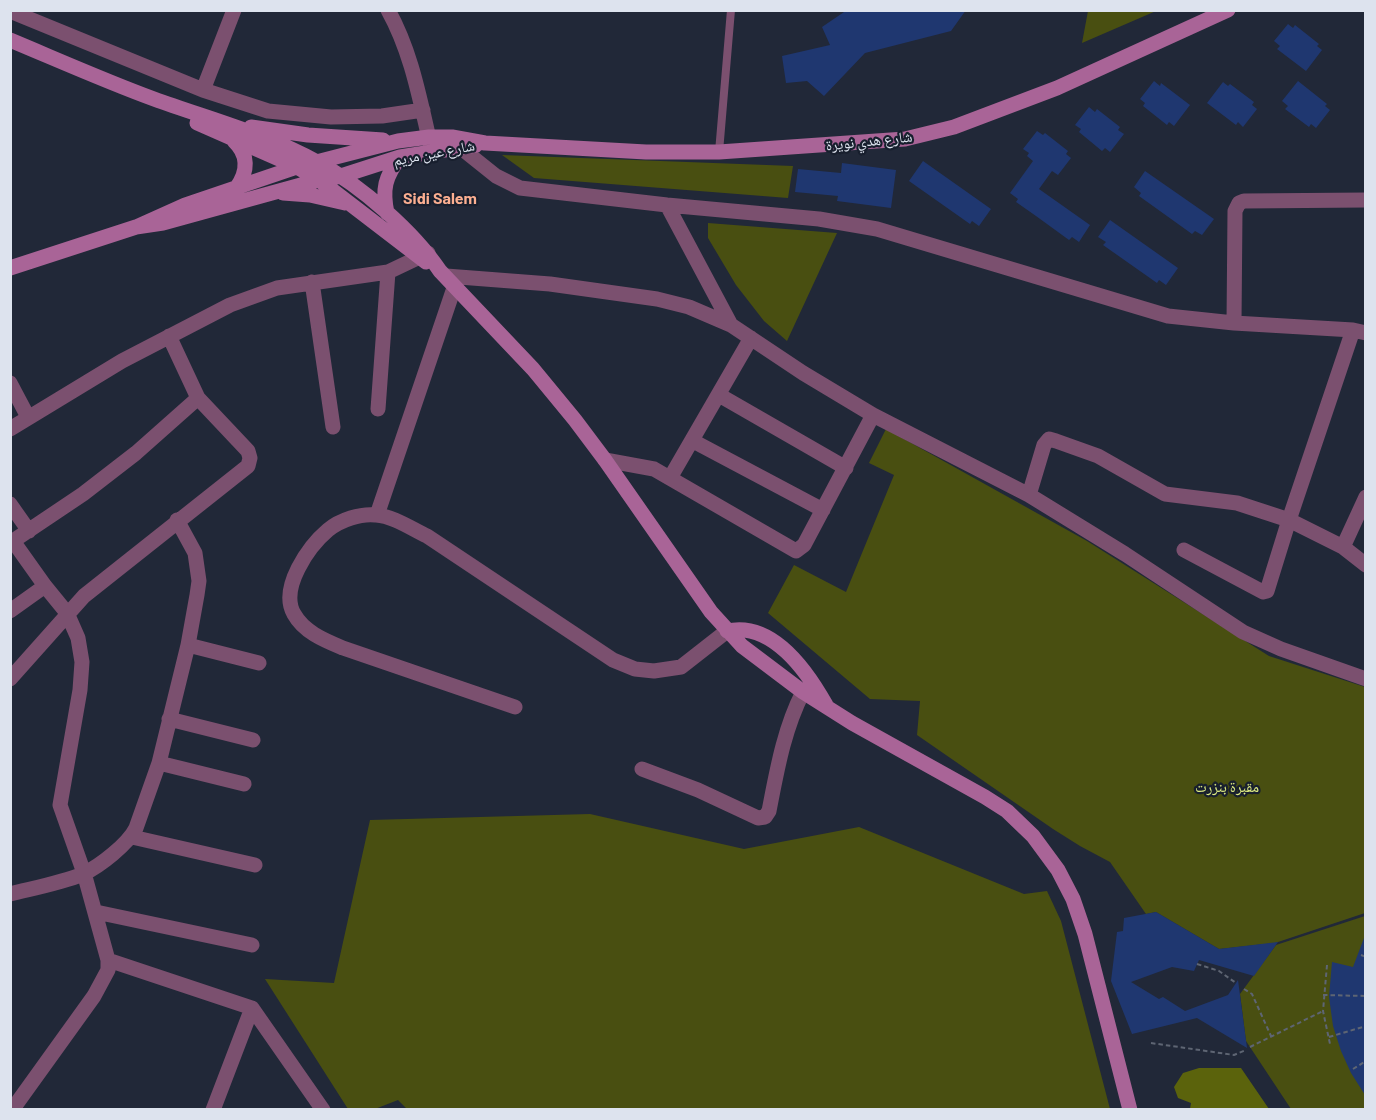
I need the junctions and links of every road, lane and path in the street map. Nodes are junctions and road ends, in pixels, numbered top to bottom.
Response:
1 (234, 10) edge
2 (388, 10) edge
3 (731, 10) edge
4 (1228, 10) edge
5 (10, 11) edge
6 (10, 40) edge
7 (203, 90) junction
8 (155, 99) junction
9 (423, 110) junction
10 (220, 122) junction
11 (429, 137) junction
12 (232, 139) junction
13 (398, 141) junction
14 (456, 142) junction
15 (485, 143) joint
16 (433, 152) junction
17 (719, 152) junction
18 (400, 157) junction
19 (318, 162) junction
20 (297, 167) junction
21 (341, 176) junction
22 (319, 180) junction
23 (237, 187) junction
24 (265, 194) junction
25 (1365, 200) edge
26 (353, 205) junction
27 (667, 205) junction
28 (387, 213) junction
29 (136, 227) junction
30 (424, 255) junction
31 (10, 268) edge
32 (388, 272) junction
33 (447, 277) junction
34 (312, 282) junction
35 (1234, 323) junction
36 (730, 325) junction
37 (1362, 331) edge
38 (169, 336) junction
39 (751, 338) junction
40 (10, 383) edge
41 (719, 396) junction
42 (198, 398) junction
43 (378, 409) dead end
44 (873, 415) junction
45 (28, 417) junction
46 (333, 427) dead end
47 (10, 429) edge
48 (693, 441) junction
49 (605, 460) junction
50 (846, 468) junction
51 (670, 477) junction
52 (1029, 495) junction
53 (1365, 497) edge
54 (10, 504) edge
55 (824, 510) junction
56 (377, 514) junction
57 (177, 520) junction
58 (1289, 520) junction
59 (29, 531) junction
60 (12, 542) edge
61 (1343, 547) junction
62 (1184, 550) dead end
63 (1365, 565) edge
64 (45, 586) junction
65 (10, 611) edge
66 (67, 613) junction
67 (727, 631) junction
68 (188, 645) junction
69 (259, 663) dead end
70 (10, 679) edge
71 (1365, 679) edge
72 (803, 692) junction
73 (514, 707) dead end
74 (827, 707) junction
75 (169, 719) junction
76 (253, 740) dead end
77 (159, 763) junction
78 (642, 769) dead end
79 (244, 784) dead end
80 (132, 837) junction
81 (255, 865) dead end
82 (84, 873) junction
83 (10, 894) edge
84 (96, 912) junction
85 (252, 945) dead end
86 (1361, 955) dead end
87 (1365, 957) edge
88 (108, 960) junction
89 (1197, 964) dead end
90 (1327, 965) dead end
91 (1236, 983) dead end
92 (1244, 989) dead end
93 (1323, 995) junction
94 (1365, 996) edge
95 (252, 1008) junction
96 (1323, 1011) junction
97 (1365, 1026) edge
98 (1271, 1036) junction
99 (1329, 1037) junction
100 (1151, 1043) dead end
101 (1330, 1044) dead end
102 (1250, 1047) dead end
103 (1246, 1050) dead end
104 (1365, 1061) edge
105 (1353, 1069) dead end
106 (12, 1110) edge
107 (213, 1110) edge
108 (323, 1110) edge
109 (1130, 1110) edge

1 - 7 street
2 - 9 street
3 - 17 lane
4 - 17 street, شارع هدي نويرة
5 - 7 street
6 - 8 street
7 - 9 street
8 - 10 street
8 - 12 street
9 - 11 street
10 - 13 street
10 - 19 street
11 - 13 street, شارع عين مريم
11 - 14 street, شارع عين مريم
11 - 16 street
12 - 20 street
12 - 23 street
13 - 19 street, شارع عين مريم
14 - 15 street, شارع عين مريم
14 - 16 street, شارع عين مريم
14 - 27 street
15 - 17 street, شارع هدي نويرة
16 - 18 street, شارع عين مريم
18 - 21 street, شارع عين مريم
18 - 28 street
19 - 20 street, شارع عين مريم
19 - 21 street
20 - 22 street
20 - 23 street, شارع عين مريم
21 - 22 street, شارع عين مريم
21 - 28 street
22 - 24 street, شارع عين مريم
22 - 26 street
23 - 29 street, شارع عين مريم
24 - 26 street
24 - 29 street, شارع عين مريم
25 - 35 street
26 - 30 street
27 - 35 street
27 - 36 street
28 - 30 street
29 - 31 street, شارع عين مريم
30 - 32 street
30 - 33 street
32 - 34 street
32 - 43 street
33 - 36 street
33 - 49 street
33 - 56 street
34 - 38 street
34 - 46 street
35 - 37 street
36 - 39 street
37 - 58 street
38 - 42 street
38 - 45 street
39 - 41 street
39 - 44 street
40 - 45 street
41 - 48 street
41 - 50 street
42 - 57 street
42 - 59 street
44 - 50 street
44 - 52 street
45 - 47 street
48 - 51 street
48 - 55 street
49 - 51 street
49 - 67 street
50 - 55 street
51 - 55 street
52 - 58 street
52 - 71 street
53 - 61 street
54 - 59 street
56 - 67 street
56 - 73 street
57 - 66 street
57 - 68 street
58 - 61 street
58 - 62 street
59 - 60 street
60 - 64 street
61 - 63 street
64 - 65 street
64 - 66 street
66 - 70 street
66 - 82 street
67 - 72 street
67 - 74 street
68 - 69 street
68 - 75 street
72 - 74 street
72 - 78 street
74 - 109 street
75 - 76 street
75 - 77 street
77 - 79 street
77 - 80 street
80 - 81 street
80 - 82 street
82 - 83 street
82 - 84 street
84 - 85 street
84 - 88 street
86 - 87 path
88 - 95 street
88 - 106 street
89 - 91 path
90 - 93 path
92 - 98 path
93 - 94 path
93 - 96 path
95 - 107 street
95 - 108 street
96 - 98 path
96 - 99 path
97 - 99 path
98 - 102 path
99 - 101 path
100 - 103 path
104 - 105 path

